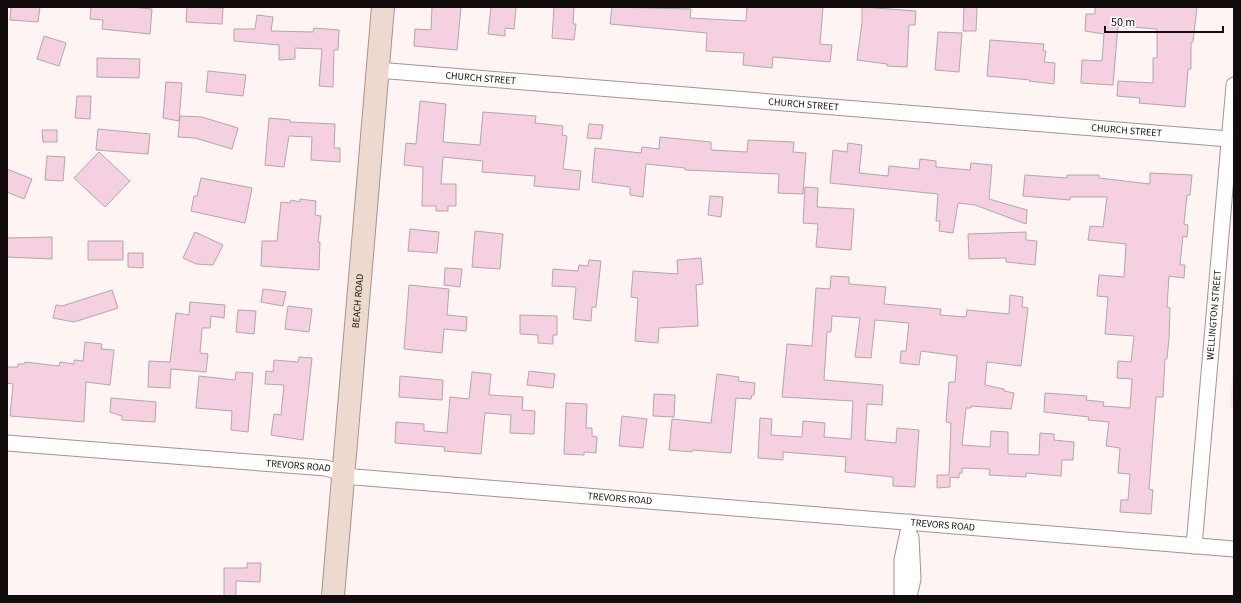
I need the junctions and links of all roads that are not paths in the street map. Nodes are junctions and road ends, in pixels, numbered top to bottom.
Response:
1 (383, 7) edge
2 (377, 70) junction
3 (1234, 85) edge
4 (1229, 138) junction
5 (7, 443) edge
6 (344, 473) junction
7 (910, 522) junction
8 (1194, 546) junction
9 (1234, 549) edge
10 (333, 596) edge
11 (902, 596) edge
12 (909, 596) edge

1 - 2 street, BEACH ROAD
2 - 4 street, CHURCH STREET
2 - 6 street, BEACH ROAD
3 - 4 street, WELLINGTON STREET
4 - 8 street, WELLINGTON STREET
5 - 6 street, TREVORS ROAD
6 - 7 street, TREVORS ROAD
6 - 10 street, BEACH ROAD
7 - 8 street, TREVORS ROAD
7 - 11 street
7 - 12 street
8 - 9 street, TREVORS ROAD

